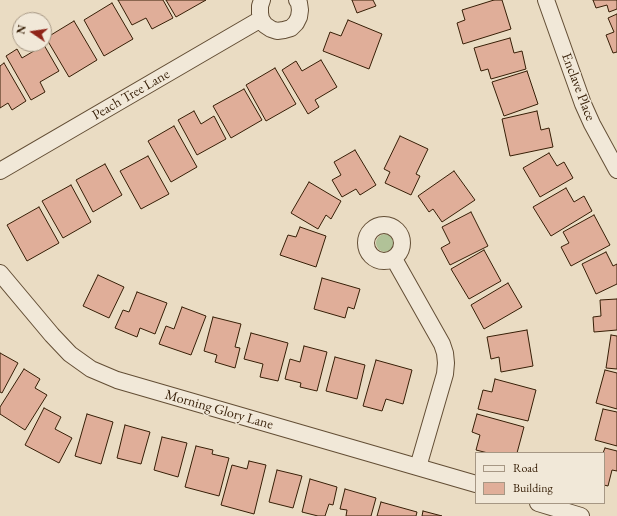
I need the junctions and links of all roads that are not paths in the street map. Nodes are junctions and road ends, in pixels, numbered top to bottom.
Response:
1 (262, 0) edge
2 (297, 0) edge
3 (546, 0) edge
4 (261, 19) junction
5 (617, 170) edge
6 (0, 171) edge
7 (394, 259) dead end
8 (0, 273) edge
9 (418, 467) junction
10 (475, 484) edge
11 (541, 504) edge
12 (581, 516) edge

1 - 4 street
2 - 4 street
3 - 5 street, Enclave Place
4 - 6 street, Peach Tree Lane
7 - 9 street
8 - 9 street, Morning Glory Lane
9 - 10 street, Morning Glory Lane
11 - 12 street

